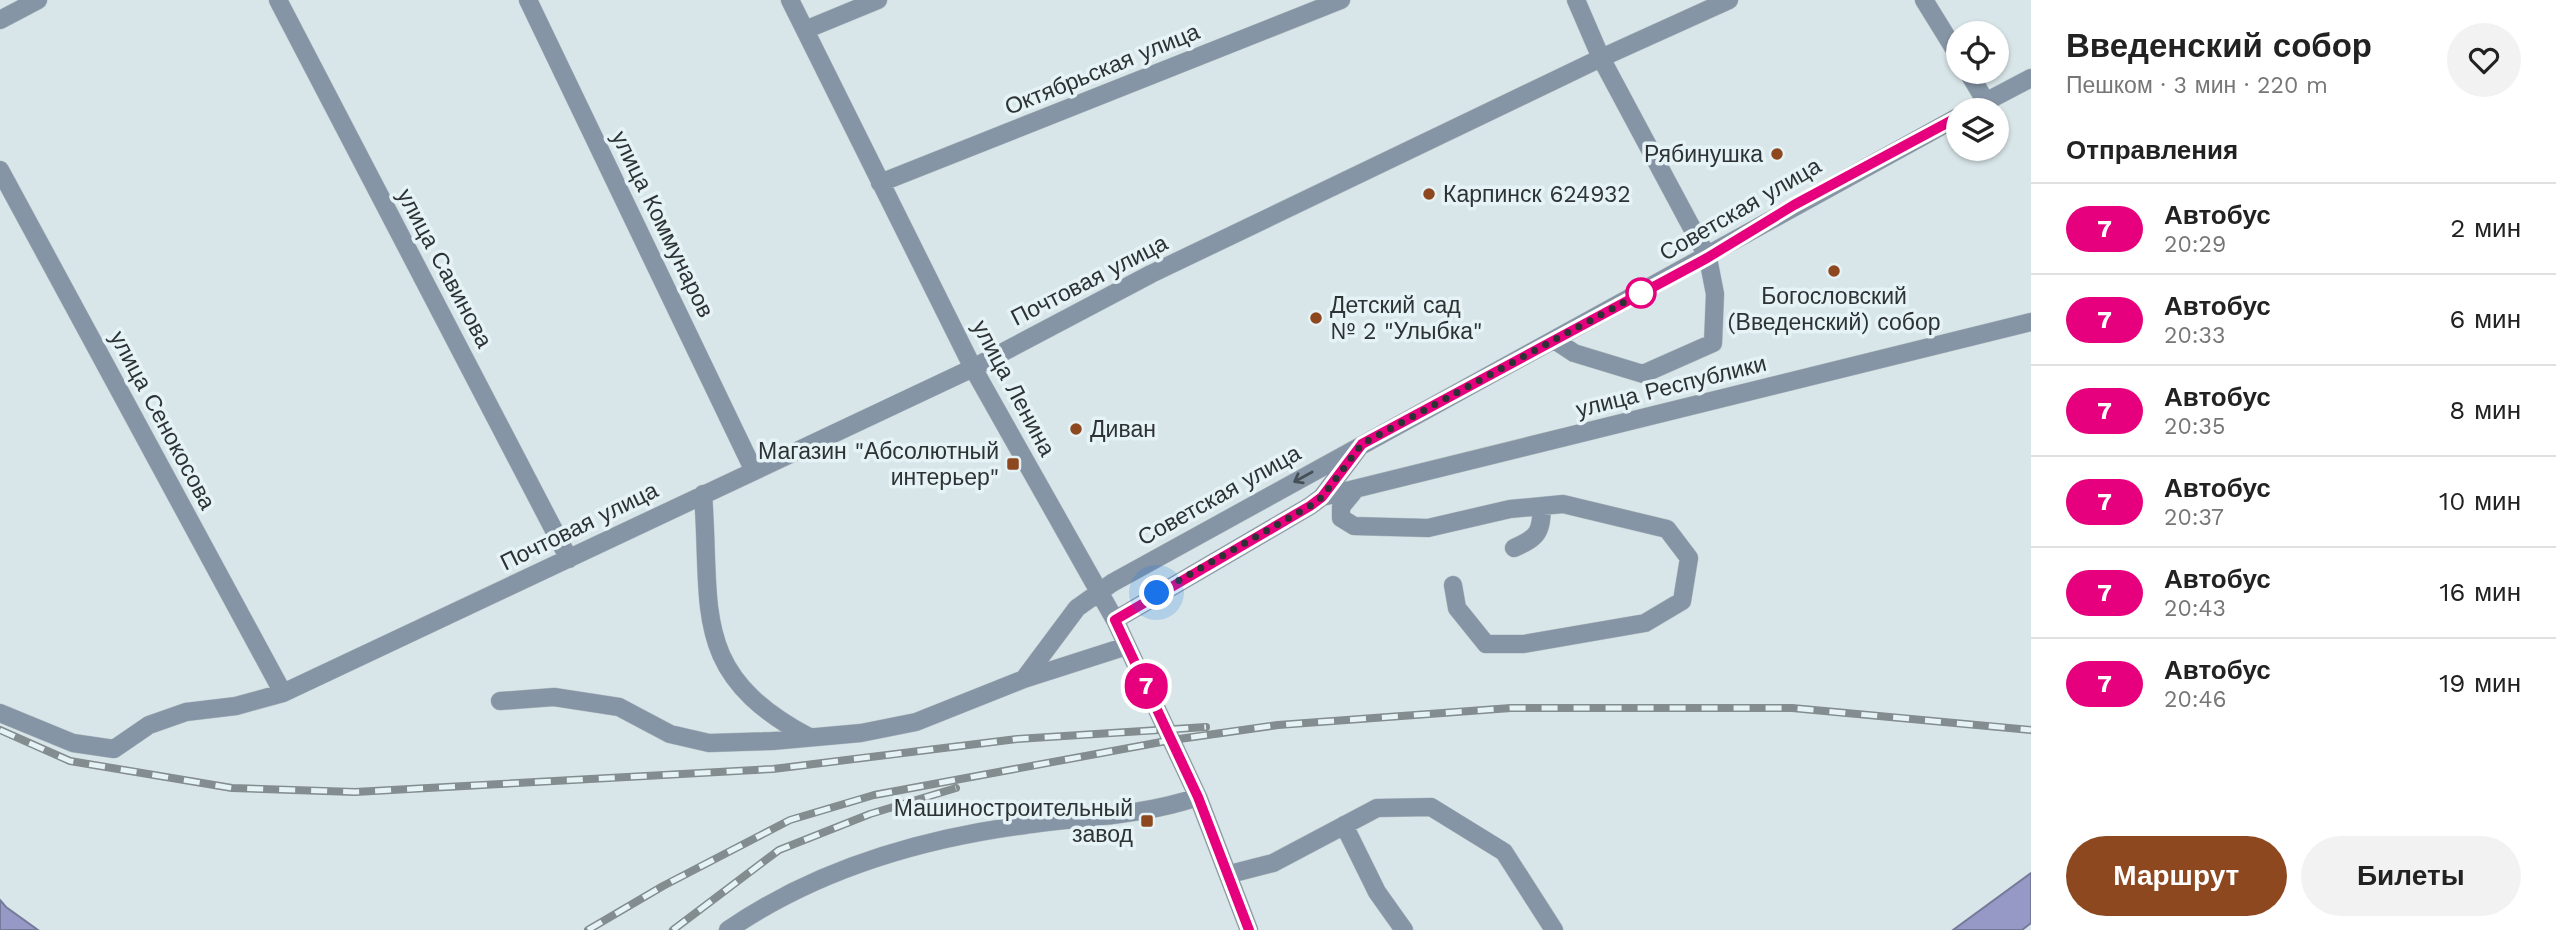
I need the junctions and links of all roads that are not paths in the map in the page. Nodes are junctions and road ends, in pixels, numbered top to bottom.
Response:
1 (38, 0) edge
2 (278, 0) edge
3 (528, 0) edge
4 (790, 0) edge
5 (878, 0) edge
6 (1341, 0) edge
7 (1576, 0) edge
8 (1729, 0) edge
9 (1924, 0) edge
10 (0, 20) edge
11 (805, 30) junction
12 (1946, 36) edge
13 (1601, 58) junction
14 (2031, 78) edge
15 (1993, 98) edge
16 (1946, 123) edge
17 (0, 170) edge
18 (880, 183) junction
19 (1707, 258) junction
20 (2031, 322) edge
21 (1556, 341) junction
22 (973, 368) junction
23 (1362, 444) junction
24 (753, 469) junction
25 (1354, 490) junction
26 (703, 494) junction
27 (1322, 497) junction
28 (1542, 506) junction
29 (1514, 548) dead end
30 (569, 559) junction
31 (1452, 585) dead end
32 (1100, 591) junction
33 (1115, 620) junction
34 (1127, 646) junction
35 (1024, 679) junction
36 (283, 693) junction
37 (500, 701) dead end
38 (0, 713) edge
39 (810, 737) junction
40 (1198, 797) junction
41 (1344, 825) junction
42 (1230, 874) junction
43 (729, 930) edge
44 (1249, 930) edge
45 (1404, 930) edge
46 (1554, 930) edge

1 - 10 street
2 - 30 street, улица Савинова
3 - 24 street, улица Коммунаров
4 - 11 street, улица Ленина
5 - 11 street
6 - 18 street, Октябрьская улица
7 - 13 street
8 - 13 street, Почтовая улица
9 - 12 street
11 - 18 street, улица Ленина
13 - 19 street
13 - 22 street, Почтовая улица
14 - 15 street
16 - 19 street, Советская улица
17 - 36 street, улица Сенокосова
18 - 22 street, улица Ленина
19 - 21 street, Советская улица
19 - 21 street
20 - 25 street, улица Республики
21 - 23 street, Советская улица
22 - 24 street, Почтовая улица
22 - 32 street, улица Ленина
23 - 27 street, Советская улица
23 -> 32 street, Советская улица
24 - 26 street, Почтовая улица
25 - 27 street, улица Республики
25 - 28 street
26 - 30 street, Почтовая улица
26 - 39 street
27 - 33 street, Советская улица
28 - 29 street
28 - 31 street
30 - 36 street, Почтовая улица
32 - 33 street, улица Ленина
32 - 35 street, Советская улица
33 - 34 street, улица Ленина
34 - 35 street
34 - 40 street, улица Ленина
35 - 39 street
36 - 38 street, Почтовая улица
37 - 39 street
40 - 42 street, улица Ленина
40 - 43 street
41 - 42 street
41 - 45 street
41 - 46 street
42 - 44 street, улица Ленина

